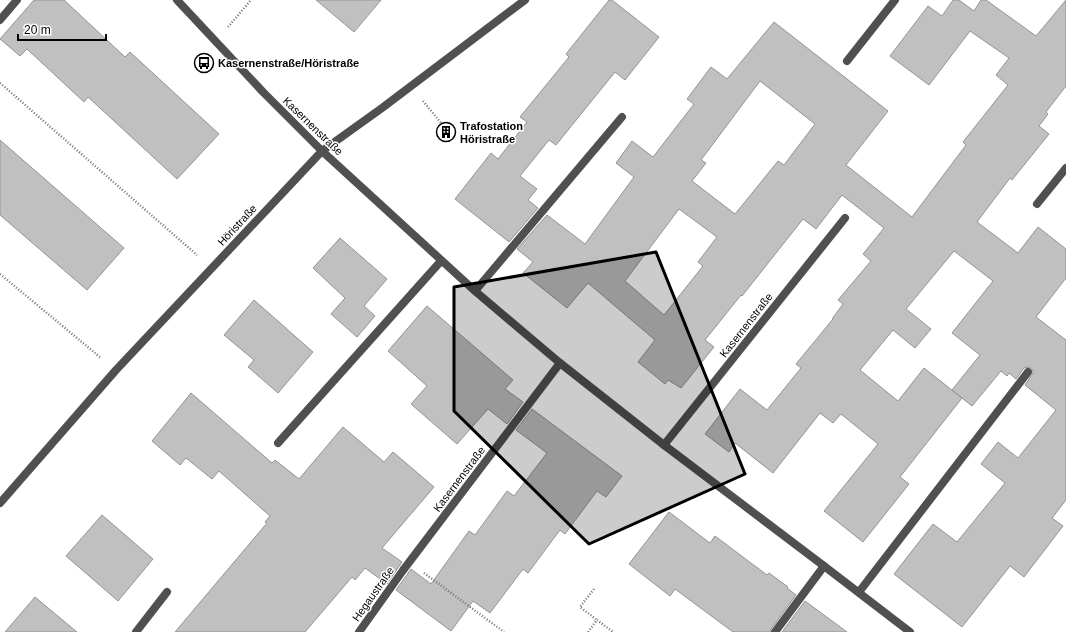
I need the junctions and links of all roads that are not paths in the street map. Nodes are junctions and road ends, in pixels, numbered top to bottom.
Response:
1 (17, 0) edge
2 (177, 0) edge
3 (526, 0) edge
4 (896, 0) edge
5 (0, 20) edge
6 (847, 61) dead end
7 (622, 117) dead end
8 (322, 151) junction
9 (1066, 168) edge
10 (1037, 204) dead end
11 (845, 218) dead end
12 (441, 261) junction
13 (475, 291) junction
14 (560, 363) junction
15 (1028, 372) dead end
16 (278, 443) dead end
17 (664, 445) junction
18 (0, 503) edge
19 (824, 566) junction
20 (404, 569) joint
21 (167, 592) dead end
22 (858, 592) junction
23 (136, 632) edge
24 (360, 632) edge
25 (775, 632) edge
26 (910, 632) edge

1 - 5 street
2 - 8 street, Kasernenstraße
3 - 8 street, Höristraße
4 - 6 street
7 - 13 street
8 - 12 street, Kasernenstraße
8 - 18 street, Höristraße
9 - 10 street
11 - 17 street, Kasernenstraße
12 - 13 street, Kasernenstraße
12 - 16 street
13 - 14 street, Kasernenstraße
14 - 17 street, Kasernenstraße
14 - 20 street, Kasernenstraße
15 - 22 street
17 - 19 street, Kasernenstraße
19 - 22 street, Kasernenstraße
19 - 25 street
20 - 24 street, Hegaustraße
21 - 23 street
22 - 26 street, Kasernenstraße

